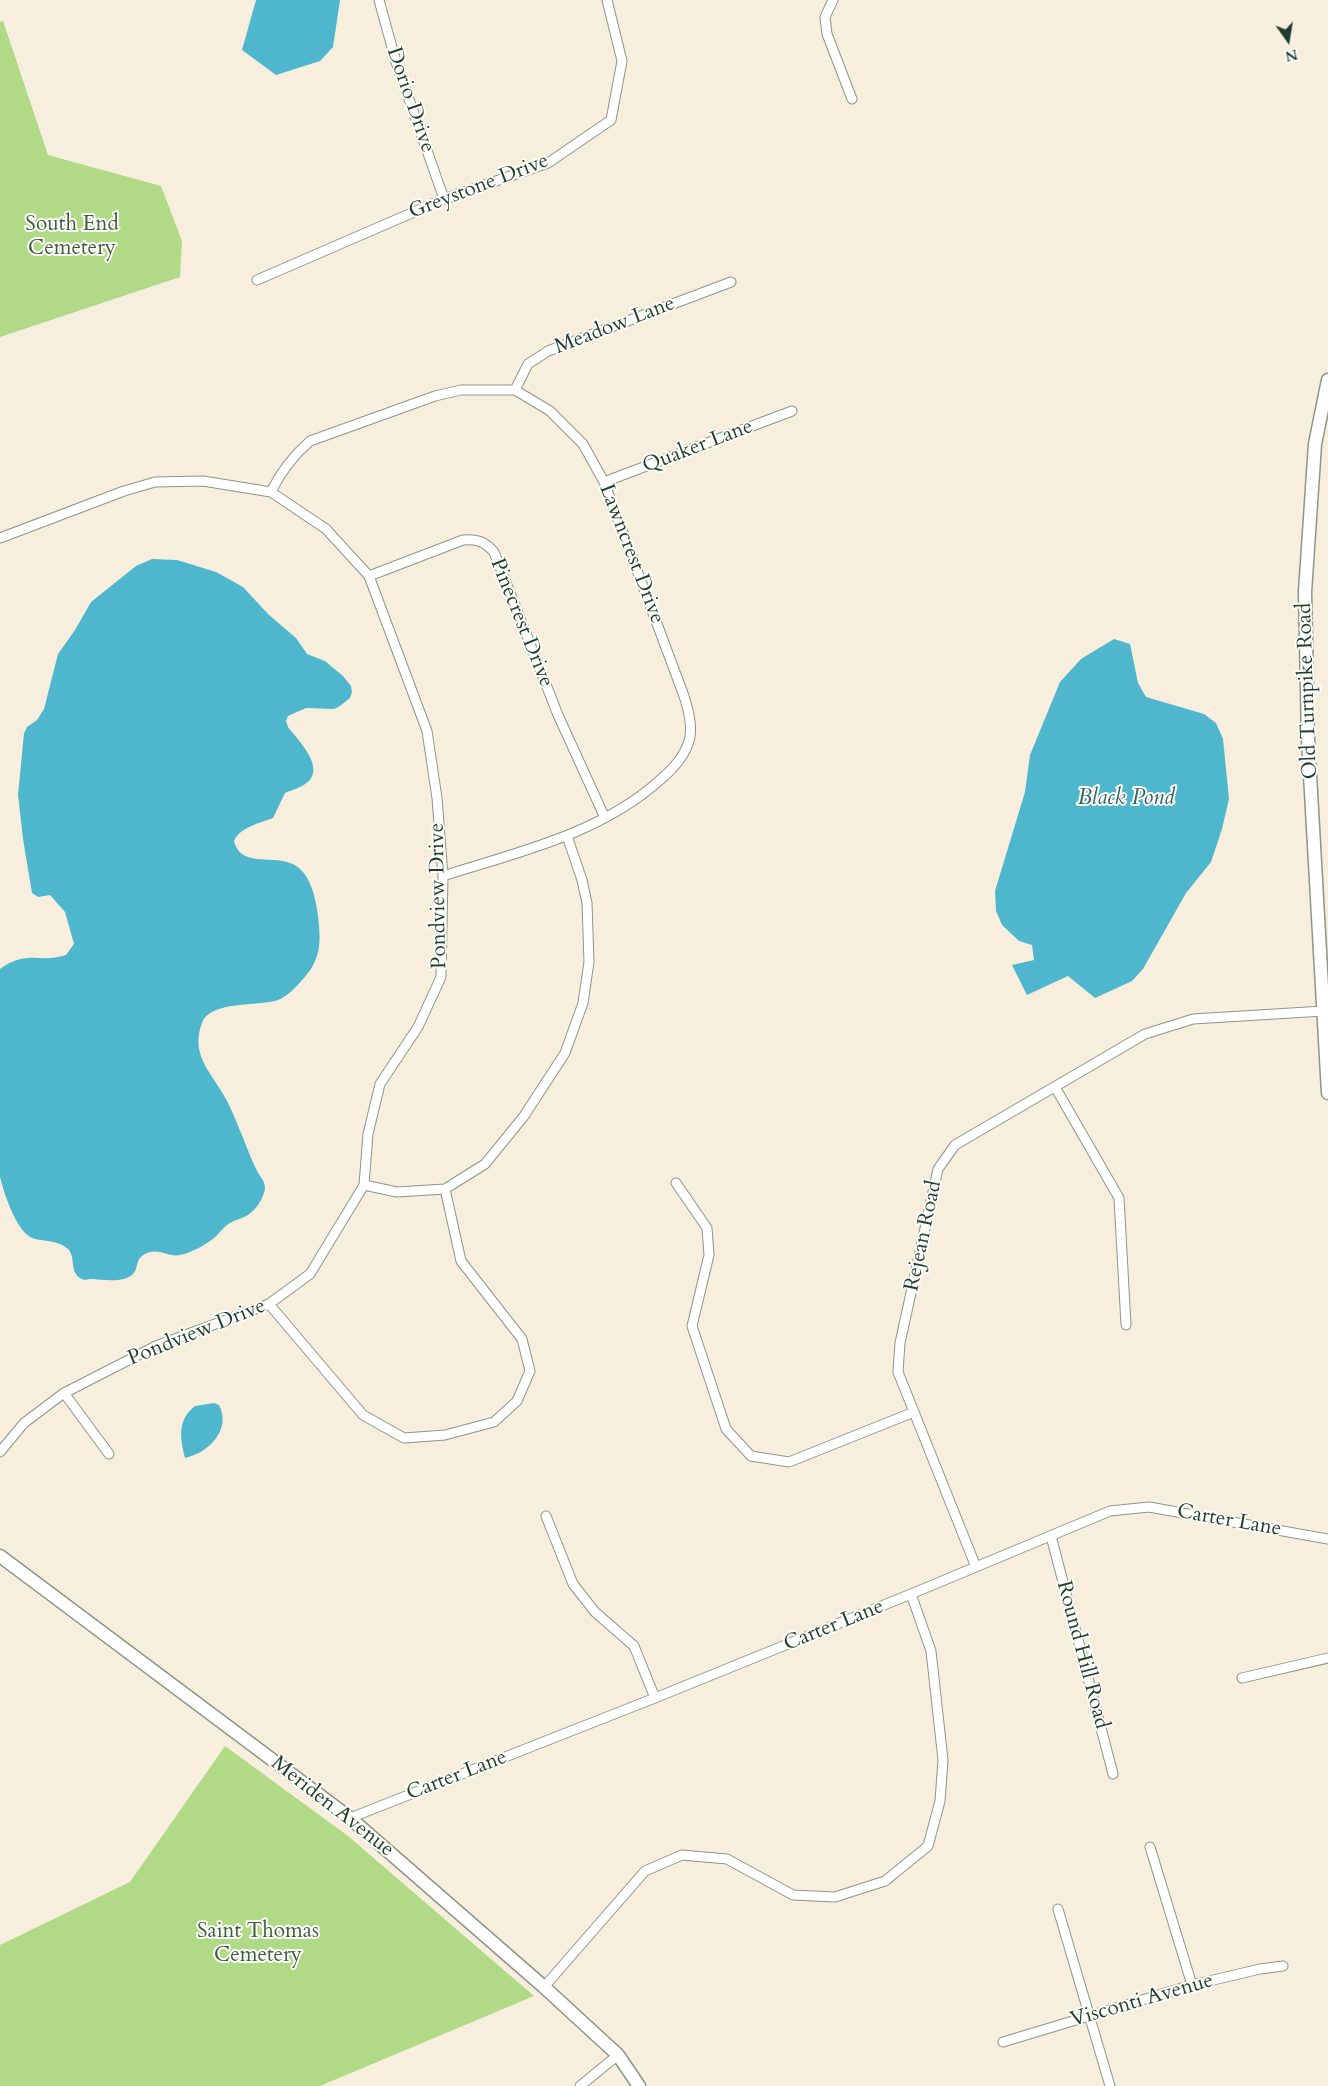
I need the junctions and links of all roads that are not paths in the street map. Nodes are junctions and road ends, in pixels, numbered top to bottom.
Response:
1 (379, 0) edge
2 (607, 0) edge
3 (834, 0) edge
4 (852, 99) dead end
5 (444, 199) junction
6 (257, 280) dead end
7 (731, 282) dead end
8 (1328, 380) edge
9 (516, 390) junction
10 (792, 412) dead end
11 (604, 482) junction
12 (272, 492) junction
13 (0, 538) edge
14 (370, 576) junction
15 (605, 818) junction
16 (567, 836) junction
17 (443, 876) junction
18 (1324, 1011) junction
19 (1055, 1087) junction
20 (1328, 1093) edge
21 (676, 1183) dead end
22 (364, 1185) junction
23 (445, 1189) junction
24 (269, 1304) junction
25 (1126, 1325) dead end
26 (64, 1392) junction
27 (914, 1412) junction
28 (0, 1452) edge
29 (109, 1454) dead end
30 (546, 1516) dead end
31 (1051, 1536) junction
32 (1328, 1538) edge
33 (0, 1556) edge
34 (976, 1567) junction
35 (911, 1594) junction
36 (1328, 1658) edge
37 (1242, 1678) dead end
38 (655, 1698) junction
39 (1113, 1774) dead end
40 (350, 1818) junction
41 (1150, 1847) dead end
42 (1058, 1910) dead end
43 (1282, 1966) dead end
44 (1192, 1985) junction
45 (544, 1987) junction
46 (1089, 2016) junction
47 (1003, 2042) dead end
48 (618, 2055) junction
49 (580, 2086) edge
50 (639, 2086) edge
51 (1110, 2086) edge

1 - 5 street, Dorio Drive
2 - 5 street, Greystone Drive
3 - 4 street
5 - 6 street, Greystone Drive
7 - 9 street, Meadow Lane
8 - 18 main road, Old Turnpike Road
9 - 11 street, Lawncrest Drive
9 - 12 street
10 - 11 street, Quaker Lane
11 - 15 street, Lawncrest Drive
12 - 13 street, Pondview Drive
12 - 14 street, Pondview Drive
14 - 15 street, Pinecrest Drive
14 - 17 street, Pondview Drive
15 - 16 street, Lawncrest Drive
16 - 17 street, Lawncrest Drive
16 - 23 street
17 - 22 street, Pondview Drive
18 - 19 street, Rejean Road
18 - 20 main road, Old Turnpike Road
19 - 25 street
19 - 27 street, Rejean Road
21 - 27 street
22 - 23 street
22 - 24 street, Pondview Drive
23 - 24 street
24 - 26 street, Pondview Drive
26 - 28 street, Pondview Drive
26 - 29 street
27 - 34 street, Rejean Road
30 - 38 street
31 - 32 street, Carter Lane
31 - 34 street, Carter Lane
31 - 39 street, Round Hill Road
33 - 40 main road, Meriden Avenue
34 - 35 street, Carter Lane
35 - 38 street, Carter Lane
35 - 45 street
36 - 37 street
38 - 40 street, Carter Lane
40 - 45 main road, Meriden Avenue
41 - 44 street
42 - 46 street
43 - 44 street, Visconti Avenue
44 - 46 street, Visconti Avenue
45 - 48 main road, Meriden Avenue
46 - 47 street, Visconti Avenue
46 - 51 street
48 - 49 street
48 - 50 main road, Meriden Avenue

